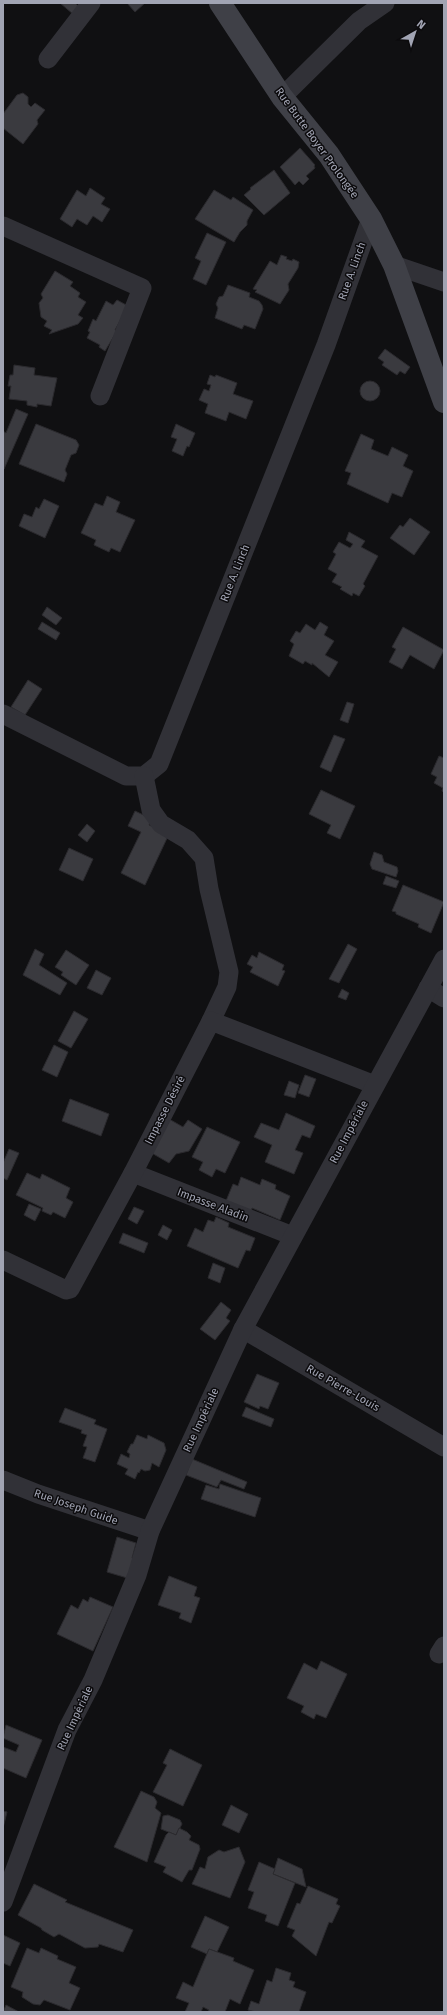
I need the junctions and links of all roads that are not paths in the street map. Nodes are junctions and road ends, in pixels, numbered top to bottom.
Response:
1 (91, 3) edge
2 (220, 3) edge
3 (384, 3) edge
4 (48, 59) dead end
5 (282, 96) junction
6 (371, 219) junction
7 (3, 226) edge
8 (394, 265) junction
9 (444, 282) edge
10 (100, 396) dead end
11 (444, 402) edge
12 (3, 714) edge
13 (144, 776) junction
14 (444, 959) edge
15 (436, 993) edge
16 (211, 1021) junction
17 (375, 1086) junction
18 (133, 1173) junction
19 (293, 1236) junction
20 (3, 1260) edge
21 (242, 1329) junction
22 (444, 1447) edge
23 (3, 1480) edge
24 (150, 1531) junction
25 (3, 1902) edge

1 - 4 street
2 - 5 street, Rue Butte Boyer Prolongée
3 - 5 street
5 - 6 street, Rue Butte Boyer Prolongée
6 - 8 street, Rue Butte Boyer Prolongée
6 - 13 street, Rue A. Linch
7 - 10 street
8 - 9 street
8 - 11 street, Rue Butte Boyer Prolongée
12 - 13 street
13 - 16 street, Impasse Désiré
14 - 15 street, Rue Impériale
15 - 17 street, Rue Impériale
16 - 17 street
16 - 18 street, Impasse Désiré
17 - 19 street, Rue Impériale
18 - 19 street, Impasse Aladin
18 - 20 street, Impasse Désiré
19 - 21 street, Rue Impériale
21 - 22 street, Rue Pierre-Louis
21 - 24 street, Rue Impériale
23 - 24 street, Rue Joseph Guide
24 - 25 street, Rue Impériale

